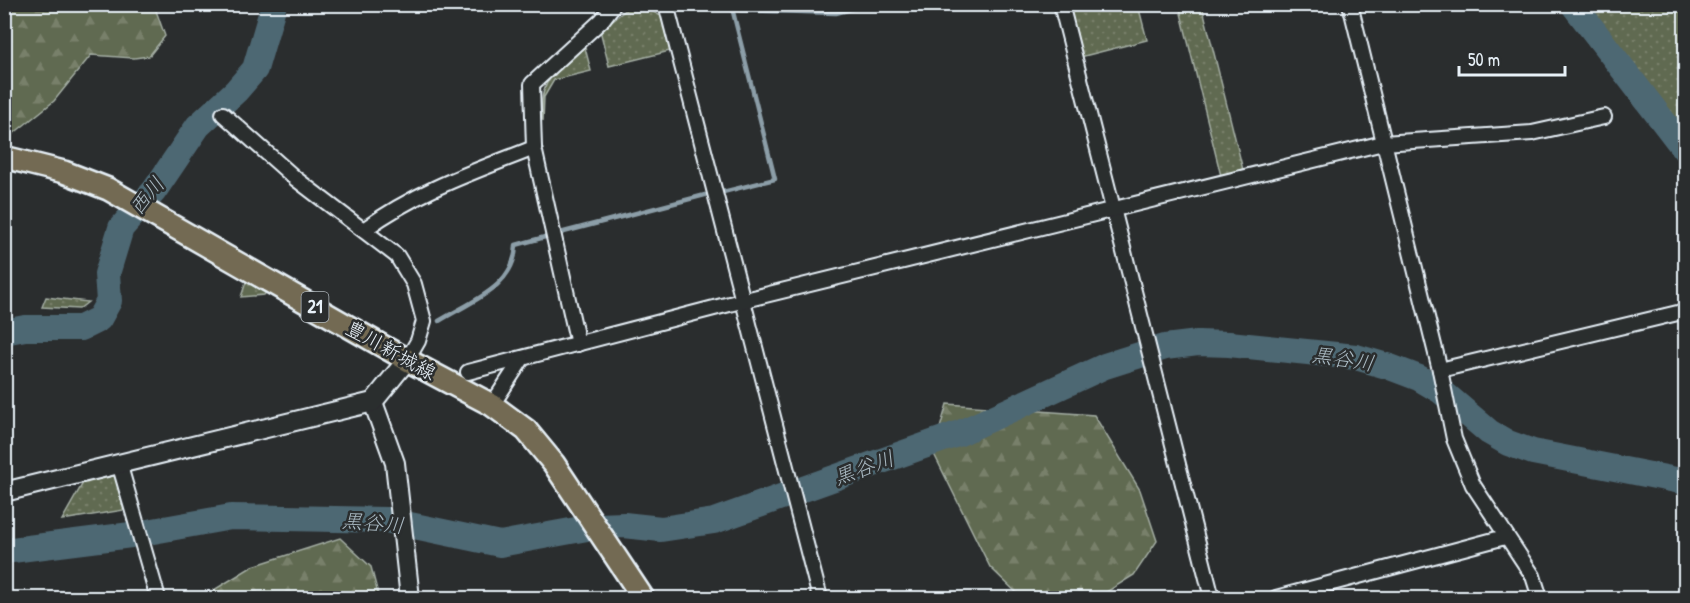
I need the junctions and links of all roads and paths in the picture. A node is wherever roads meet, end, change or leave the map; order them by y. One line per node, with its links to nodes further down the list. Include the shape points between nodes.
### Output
1 (615, 4): 8 (street, via 532,84)
2 (666, 4): 12 (street)
3 (1061, 4): 10 (street)
4 (1350, 4): 7 (street)
5 (224, 114): 11 (street, via 296,179)
6 (1604, 117): 7 (street, via 1532,134)
7 (1383, 143): 10 (street); 17 (street)
8 (534, 148): 11 (street, via 433,187); 14 (street)
9 (4, 158): 16 (main road, 豊川新城線 / 21, via 64,172 108,189)
10 (1113, 210): 12 (street); 28 (street)
11 (365, 229): 16 (street, via 397,256 414,284 424,321)
12 (741, 301): 14 (street); 27 (street)
13 (1686, 312): 17 (street)
14 (578, 344): 15 (street)
15 (522, 359): 18 (street); 20 (street)
16 (407, 360): 19 (street); 20 (main road, 豊川新城線 / 21)
17 (1440, 370): 23 (street, via 1458,448 1473,485)
18 (468, 372)
19 (373, 402): 21 (street); 25 (street, via 395,463)
20 (492, 405): 26 (main road, 豊川新城線 / 21, via 526,430 554,464)
21 (119, 463): 22 (street); 24 (street)
22 (4, 492)
23 (1505, 537): 29 (street); 30 (street, via 1533,576)
24 (158, 598)
25 (410, 598)
26 (644, 598)
27 (820, 598)
28 (1212, 598)
29 (1276, 598)
30 (1539, 598)

